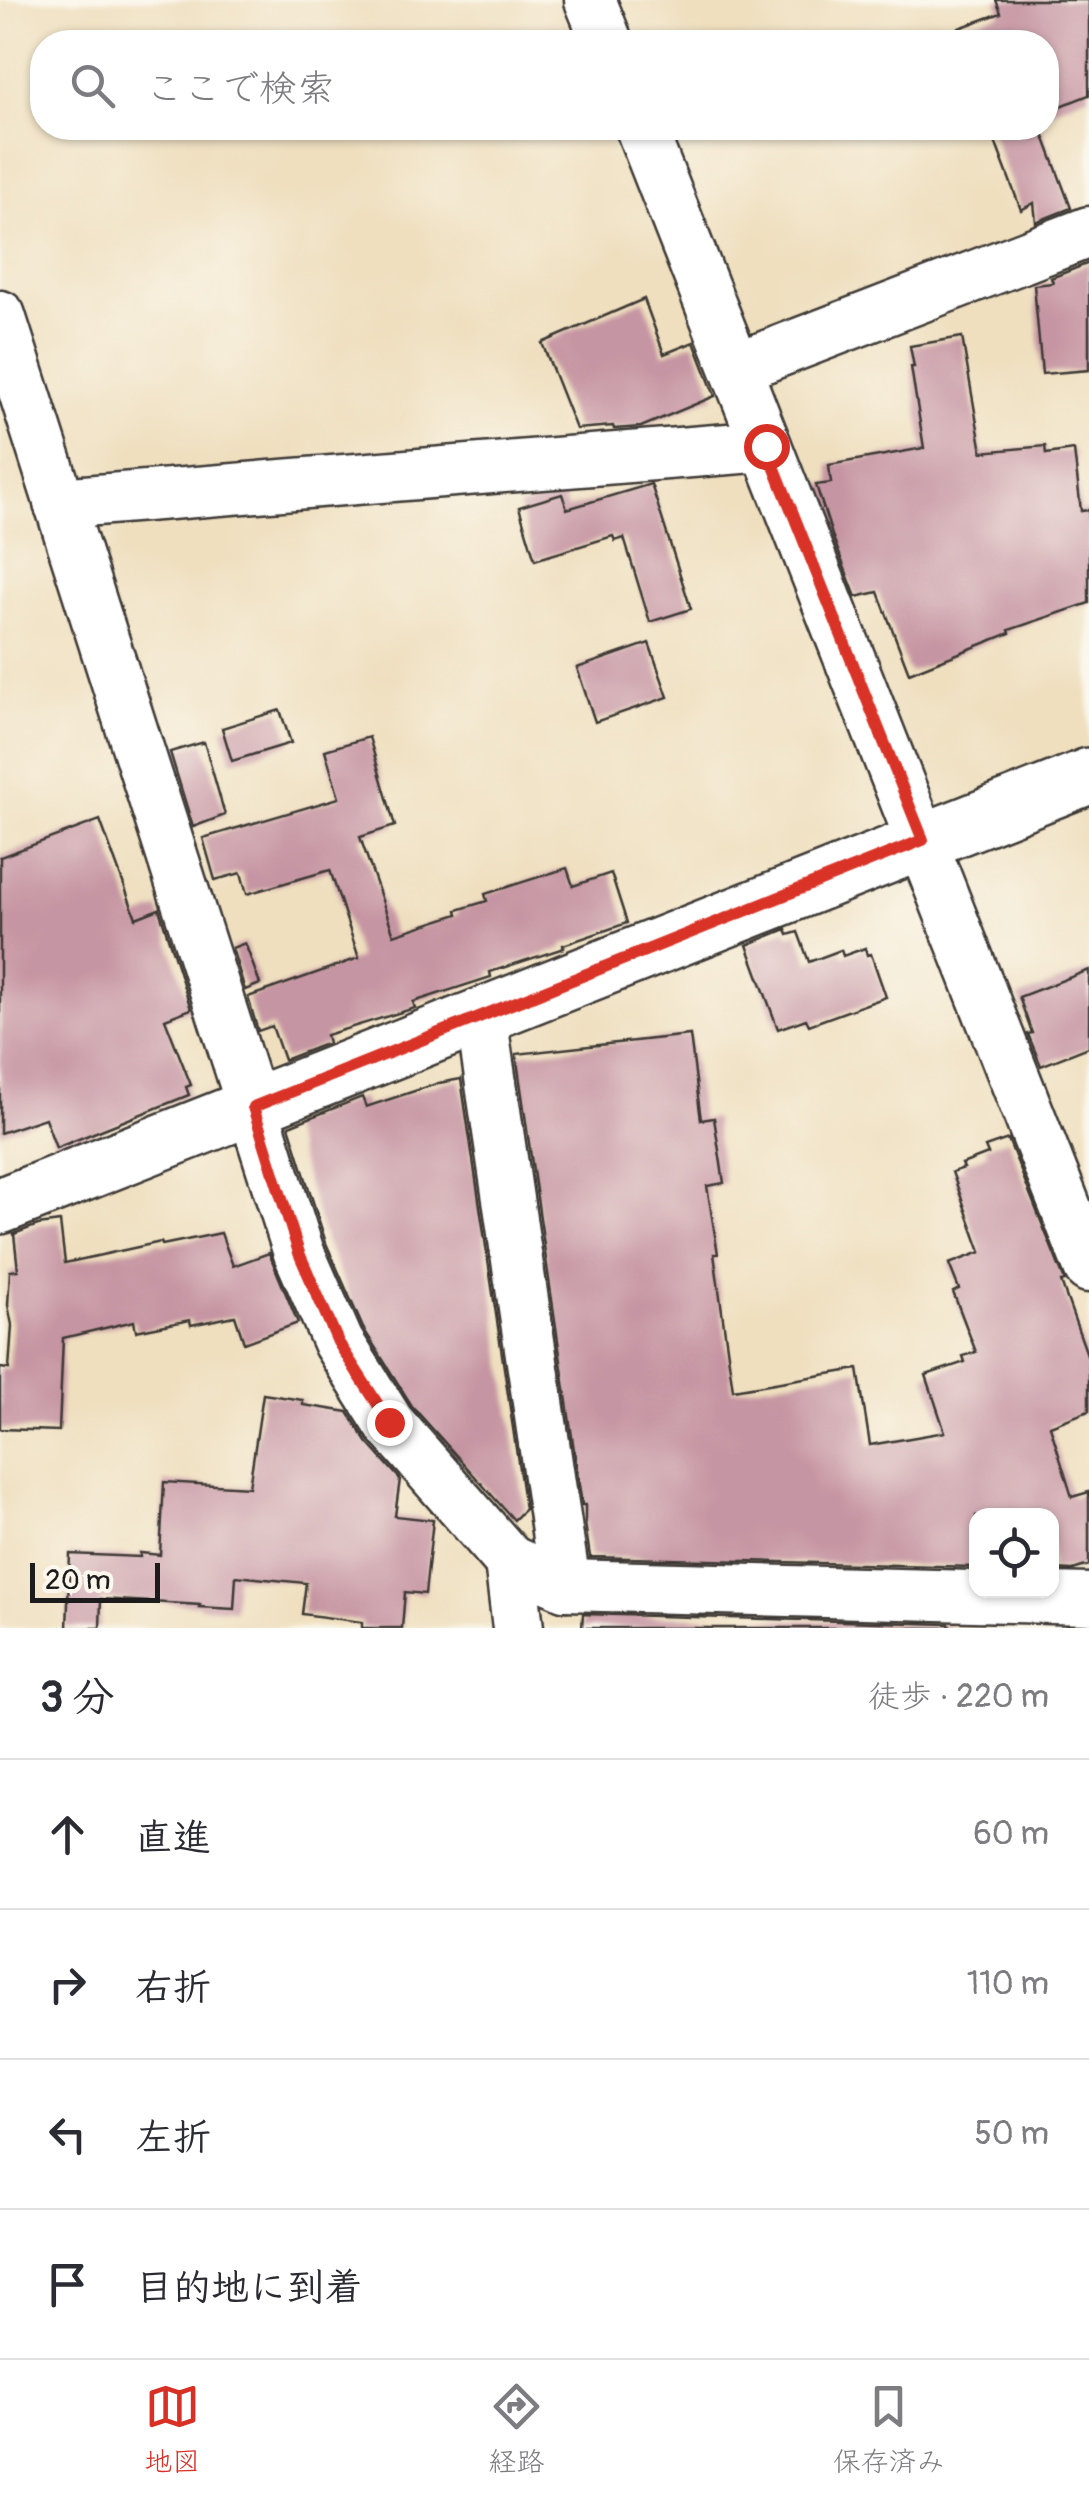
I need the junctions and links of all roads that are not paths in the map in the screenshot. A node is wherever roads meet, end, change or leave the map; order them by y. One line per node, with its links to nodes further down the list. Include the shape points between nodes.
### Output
1 (590, 0): 2 (street)
2 (602, 30)
3 (646, 140): 6 (street)
4 (1089, 232): 6 (street)
5 (0, 316): 8 (street)
6 (736, 368): 7 (street)
7 (766, 446): 8 (street); 10 (street)
8 (59, 503): 12 (street)
9 (1089, 776): 10 (street)
10 (923, 840): 11 (street); 14 (street)
11 (482, 1016): 12 (street); 16 (street)
12 (253, 1107): 13 (street); 15 (street, via 299,1253 338,1342 389,1422)
13 (0, 1206)
14 (1089, 1267)
15 (510, 1561): 16 (street); 19 (street)
16 (565, 1585): 18 (street)
17 (1089, 1599): 18 (street)
18 (856, 1610)
19 (518, 1628)

